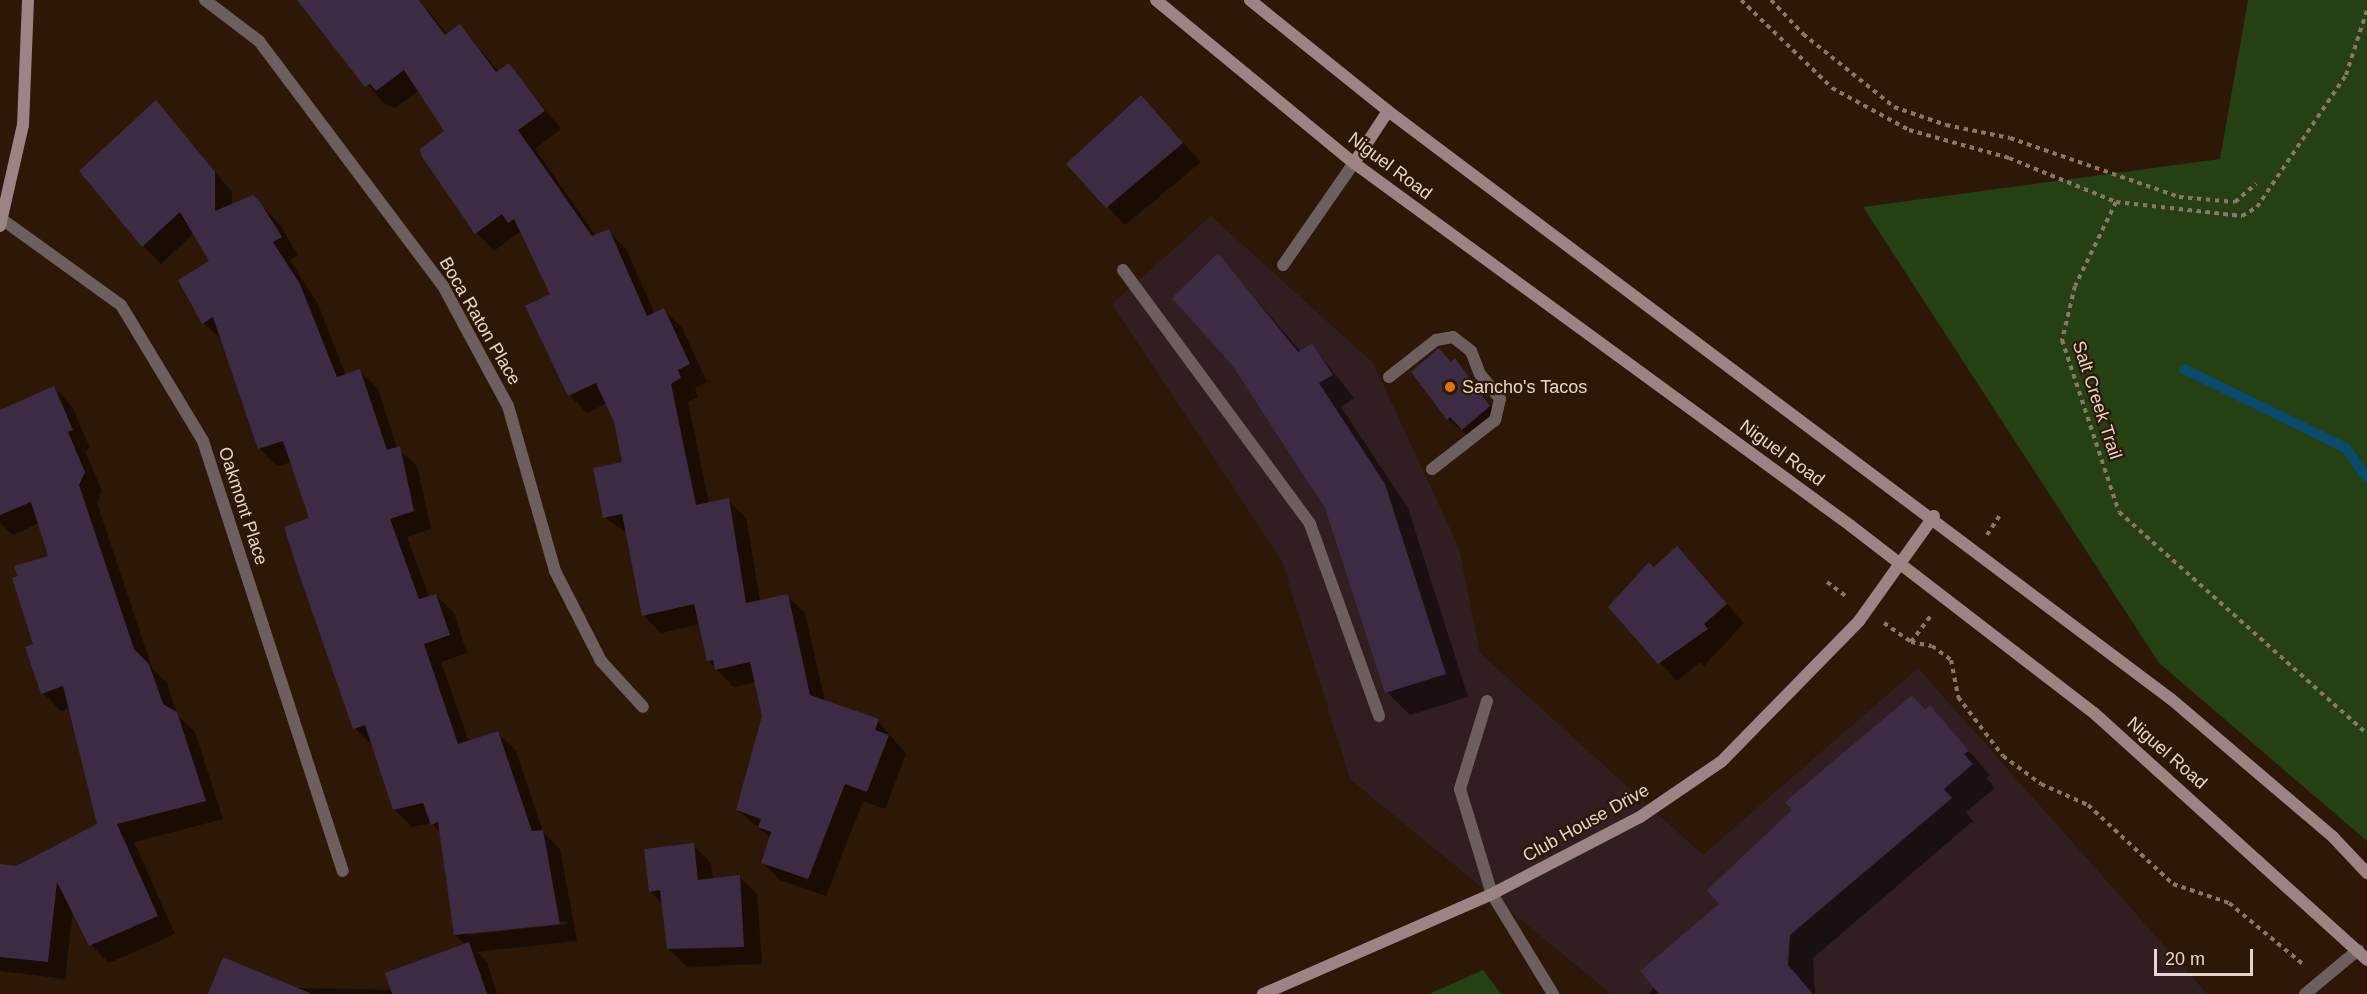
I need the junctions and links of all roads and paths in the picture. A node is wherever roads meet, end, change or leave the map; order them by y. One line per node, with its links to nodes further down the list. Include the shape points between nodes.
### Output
1 (28, 0): 12 (main road, via 23,125)
2 (206, 0): 21 (street, Boca Raton Place, via 259,41 443,286 508,406 555,571 601,662)
3 (1156, 0): 9 (main road, Niguel Road)
4 (1250, 0): 8 (main road)
5 (1741, 0): 11 (path, via 1832,88 1867,112 1909,130 2009,158)
6 (1772, 0): 10 (path, via 1803,34 1894,107 2055,152 2179,197 2235,202)
7 (2367, 10): 11 (path, via 2346,75 2257,207 2242,216)
8 (1388, 111): 9 (main road); 17 (main road)
9 (1354, 163): 13 (street); 18 (main road, Niguel Road)
10 (2256, 184)
11 (2116, 202): 23 (path, Salt Creek Trail, via 2075,286 2062,340 2120,512)
12 (1, 223): 24 (street, Oakmont Place, via 121,305 203,441)
13 (1283, 265)
14 (1123, 270): 22 (street, via 1310,524)
15 (1389, 377): 16 (street, via 1436,340 1453,337 1471,351 1480,374 1500,399 1495,420)
16 (1432, 468)
17 (1934, 516): 18 (main road, Club House Drive); 25 (main road, via 2171,699 2333,837)
18 (1901, 565): 26 (main road, Club House Drive, via 1859,621 1722,761 1641,818); 28 (main road, Niguel Road, via 2094,713)
19 (1911, 642): 27 (path, via 1932,646 1951,660 1958,697 2003,756 2040,784 2088,805 2173,884 2229,903)
20 (1487, 700): 26 (street, via 1460,789)
21 (643, 707)
22 (1379, 716)
23 (2367, 734)
24 (343, 871)
25 (2367, 873)
26 (1492, 894): 30 (main road, Club House Drive); 31 (street)
27 (2284, 943)
28 (2362, 949): 29 (main road, Niguel Road); 32 (street)
29 (2367, 960)
30 (1263, 994)
31 (1552, 994)
32 (2305, 994)

